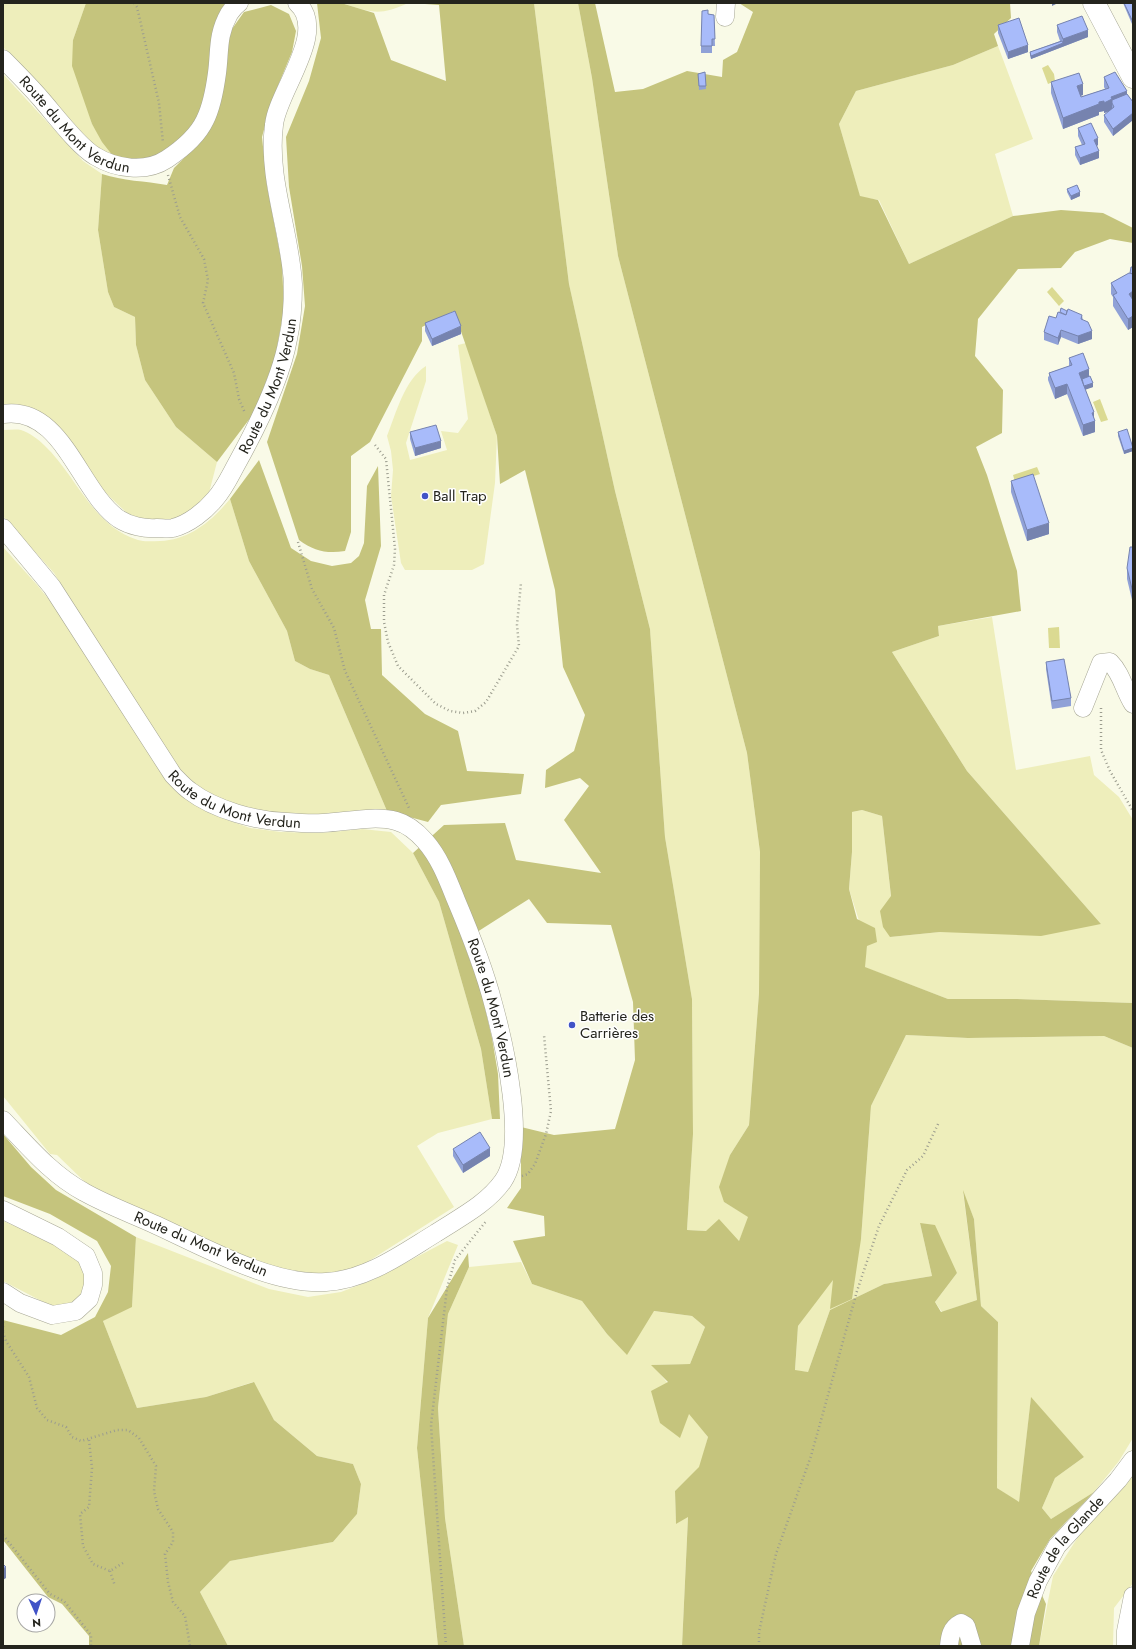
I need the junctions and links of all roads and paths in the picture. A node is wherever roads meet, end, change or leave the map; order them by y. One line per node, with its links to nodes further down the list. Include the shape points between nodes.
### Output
1 (134, 3): 7 (path, via 159,103)
2 (239, 3): 7 (street, Route du Mont Verdun, via 235,5 223,25 214,94 205,120 194,137 181,150)
3 (297, 3): 9 (street, Route du Mont Verdun, via 304,9 308,33 301,58 281,101 274,123 272,142 273,166 292,276 292,312 282,363)
4 (1094, 3): 6 (main road)
5 (3, 59): 7 (street, Route du Mont Verdun, via 95,156 126,168 146,167)
6 (1133, 77)
7 (164, 161): 9 (path, via 180,216 204,259 208,280 203,303 234,373 239,398)
8 (3, 414): 9 (street, Route du Mont Verdun, via 11,413 43,424 66,448 100,501 119,519 145,529 173,528 195,517 216,498)
9 (254, 433)
10 (375, 445): 13 (path, via 386,459 395,549 394,565 384,595 384,622 388,642 398,666 436,704 450,711 463,713 475,711 486,702 518,646)
11 (3, 528): 22 (street, Route du Mont Verdun, via 52,587 173,774 190,792 229,811 283,822 395,820 408,826 424,839 437,857 467,925 490,992 502,1039 511,1086 514,1133)
12 (298, 542): 17 (path, via 312,589 334,628 346,671)
13 (521, 583)
14 (1101, 702): 18 (path, via 1101,750)
15 (1133, 704): 16 (street, via 1122,677 1110,662 1101,663)
16 (1083, 708)
17 (411, 811)
18 (1133, 811)
19 (544, 1035): 22 (path, via 551,1111 546,1134 535,1164 528,1174)
20 (3, 1120): 22 (street, Route du Mont Verdun, via 50,1168 83,1192 238,1262 296,1282 328,1282 364,1273 391,1260 461,1217 485,1199)
21 (939, 1122): 38 (path, via 923,1156 907,1170 874,1240 857,1291 811,1456 776,1554)
22 (504, 1180)
23 (3, 1210): 25 (street, via 58,1237 86,1256 93,1273 93,1285 89,1299 76,1311 52,1315 20,1303)
24 (487, 1219): 37 (path, via 455,1260 447,1288 431,1426)
25 (3, 1292)
26 (3, 1322): 27 (path)
27 (3, 1331): 28 (path, via 6,1341 29,1377 37,1408 47,1420 66,1427 72,1437 81,1441)
28 (88, 1440): 32 (path, via 92,1468 89,1507 80,1514 83,1546 93,1564); 36 (path, via 117,1430 128,1430 139,1438 156,1466 154,1491 158,1509 172,1532 173,1542 165,1554 168,1582 173,1602 185,1616)
29 (1133, 1460): 41 (street, Route de la Glande, via 1118,1480 1057,1546 1038,1581 1026,1613)
30 (3, 1535): 35 (path, via 50,1594 64,1601 91,1635)
31 (123, 1563): 32 (path)
32 (110, 1571): 33 (path)
33 (115, 1586)
34 (1133, 1596): 42 (street, via 1126,1631)
35 (91, 1646)
36 (190, 1646)
37 (446, 1646)
38 (759, 1646)
39 (949, 1646): 40 (street, via 951,1632 961,1623 966,1626)
40 (972, 1646)
41 (1020, 1646)
42 (1126, 1646)

